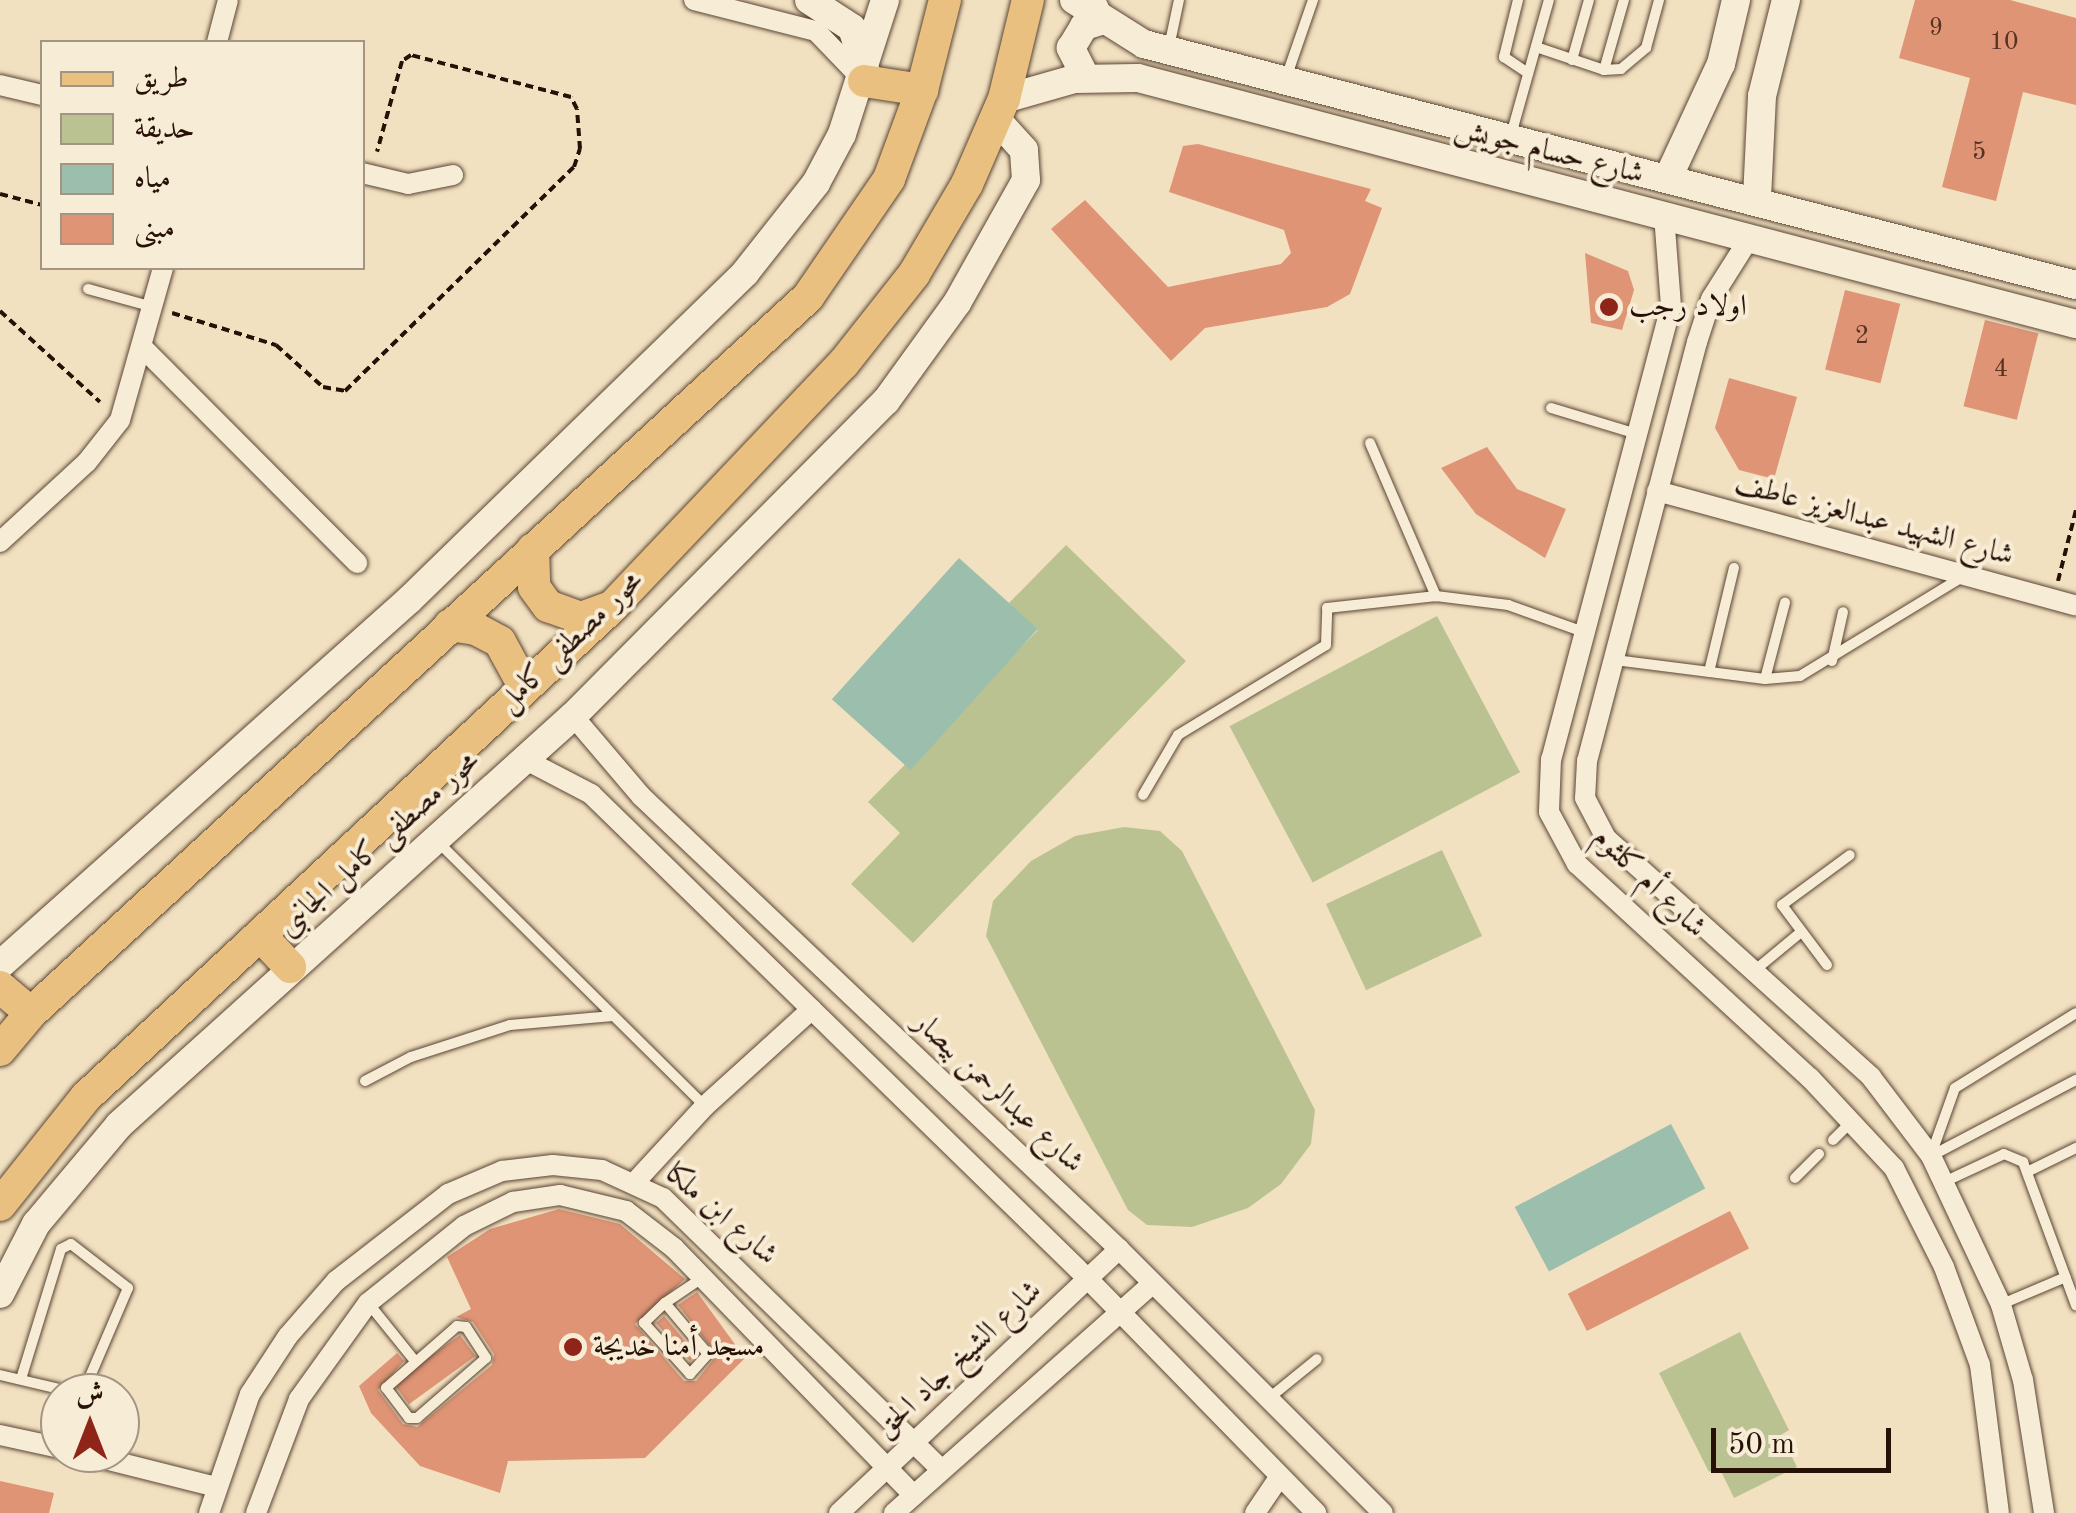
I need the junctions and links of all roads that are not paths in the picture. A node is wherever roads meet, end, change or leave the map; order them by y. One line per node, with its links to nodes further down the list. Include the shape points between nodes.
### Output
1 (228, 0): 18 (street)
2 (694, 0): 26 (street, via 816,31)
3 (809, 0): 26 (street, via 858,36)
4 (885, 0): 26 (street)
5 (945, 0): 28 (main road)
6 (1028, 0): 31 (main road, محور مصطفى كامل)
7 (1074, 0): 17 (street, شارع حسام جويش)
8 (1179, 0): 20 (lane)
9 (1313, 0): 25 (lane)
10 (1518, 0): 23 (lane, via 1504,57)
11 (1549, 0): 19 (lane)
12 (1588, 0): 21 (lane)
13 (1624, 0): 22 (lane)
14 (1659, 0): 22 (lane, via 1636,61)
15 (1736, 0): 36 (street, via 1720,64)
16 (1786, 0): 37 (street, via 1762,96)
17 (1096, 10): 20 (street, شارع حسام جويش); 24 (street, via 1074,40 1072,57)
18 (218, 40)
19 (1536, 46): 21 (lane); 23 (lane)
20 (1168, 50): 25 (street, شارع حسام جويش)
21 (1572, 60): 22 (lane)
22 (1604, 70)
23 (1528, 73): 32 (lane)
24 (1086, 78): 31 (street, شارع حسام جويش); 33 (street, شارع حسام جويش, via 1138,78)
25 (1286, 79): 30 (street, شارع حسام جويش)
26 (864, 81): 28 (main road); 75 (street, via 816,183 745,273 409,600)
27 (0, 84): 29 (street)
28 (922, 90): 51 (main road, via 889,180 828,273)
29 (40, 95)
30 (1377, 102): 32 (street, شارع حسام جويش); 33 (street)
31 (1000, 109): 57 (main road, محور مصطفى كامل, via 952,213 882,318); 67 (street, محور مصطفى كامل الجانبى, via 1024,150 1026,180 925,350 844,448)
32 (1511, 136): 36 (street, شارع حسام جويش)
33 (1368, 139): 38 (street, شارع حسام جويش)
34 (367, 174): 35 (street, via 408,184)
35 (453, 174)
36 (1668, 178): 37 (street, شارع حسام جويش)
37 (1756, 198): 41 (street, شارع حسام جويش)
38 (1664, 215): 39 (street, شارع حسام جويش); 47 (street, شارع أم كلثوم, via 1673,265 1671,306)
39 (1747, 242): 44 (street, شارع حسام جويش); 49 (street, شارع أم كلثوم, via 1711,300)
40 (163, 270): 43 (street)
41 (2072, 284): 44 (street)
42 (88, 289): 43 (lane)
43 (154, 308): 45 (street)
44 (2067, 322)
45 (142, 347): 50 (street, via 120,420 87,462); 52 (street)
46 (1552, 408): 47 (lane)
47 (1637, 434): 61 (street, شارع أم كلثوم)
48 (1370, 444): 55 (lane)
49 (1657, 492): 54 (street, شارع الشهيد عبدالعزيز عاطف); 62 (street, شارع أم كلثوم)
50 (0, 542)
51 (533, 549): 57 (main road, via 534,587 548,606 581,618); 60 (main road)
52 (356, 563)
53 (1734, 568): 64 (lane)
54 (1965, 576): 58 (street, شارع الشهيد عبدالعزيز عاطف); 63 (lane)
55 (1436, 596): 61 (lane, via 1508,605); 69 (lane, via 1327,608 1326,645 1178,735)
56 (1785, 603): 65 (lane)
57 (613, 606): 66 (main road, محور مصطفى كامل)
58 (2076, 606)
59 (1843, 612): 63 (lane)
60 (450, 626): 66 (main road, via 476,629 500,642); 80 (main road)
61 (1584, 632): 62 (street); 87 (street, شارع أم كلثوم, via 1551,759 1549,812 1557,836 1577,864)
62 (1618, 650): 64 (lane); 77 (street, شارع أم كلثوم, via 1584,780 1592,818)
63 (1832, 661): 65 (lane, via 1800,676)
64 (1709, 672): 65 (lane)
65 (1765, 679)
66 (525, 688): 73 (main road, محور مصطفى كامل)
67 (573, 716): 68 (street, محور مصطفى كامل الجانبى); 99 (street, شارع عبدالرحمن بيصار, via 641,796)
68 (524, 759): 70 (street, محور مصطفى كامل الجانبى); 79 (street, via 591,794)
69 (1143, 795)
70 (434, 838): 76 (street, محور مصطفى كامل الجانبى); 82 (lane)
71 (1850, 854): 72 (lane, via 1783,901)
72 (1801, 932): 74 (lane); 77 (lane)
73 (260, 935): 76 (main road); 96 (main road, محور مصطفى كامل, via 86,1097)
74 (1828, 965)
75 (0, 966)
76 (290, 968): 104 (street, محور مصطفى كامل الجانبى, via 174,1071 73,1176 36,1224)
77 (1754, 972): 91 (street, شارع أم كلثوم, via 1871,1077)
78 (0, 987): 80 (main road)
79 (812, 1009): 86 (street); 102 (street)
80 (31, 1013): 83 (main road)
81 (2076, 1013): 91 (lane, via 1956,1088)
82 (614, 1016): 85 (lane, via 510,1026 411,1057); 86 (lane)
83 (0, 1050)
84 (2076, 1080): 91 (lane)
85 (365, 1081)
86 (705, 1106): 94 (street)
87 (1854, 1119): 88 (lane); 133 (street, شارع أم كلثوم, via 1902,1184 1964,1316 1993,1431)
88 (1833, 1140)
89 (2076, 1148): 92 (lane)
90 (1819, 1154): 93 (lane)
91 (1931, 1156): 95 (street, شارع أم كلثوم)
92 (2027, 1172): 95 (lane, via 2023,1162 2004,1154); 101 (lane)
93 (1795, 1178)
94 (636, 1181): 97 (street, شارع ابن ملكا); 124 (street, شارع ابن ملكا, via 552,1165 502,1170 448,1194 394,1230 288,1336 250,1394)
95 (1944, 1182): 107 (street, شارع أم كلثوم)
96 (0, 1205)
97 (693, 1224): 98 (street); 118 (street, شارع ابن ملكا)
98 (674, 1248): 100 (street, شارع ابن ملكا); 105 (street, شارع ابن ملكا, via 626,1211 593,1198 513,1202 464,1226)
99 (1119, 1248): 102 (street, شارع الشيخ جاد الحق); 103 (street, شارع عبدالرحمن بيصار)
100 (705, 1276): 106 (lane); 122 (street, شارع ابن ملكا)
101 (2066, 1277): 107 (lane); 108 (lane)
102 (1088, 1279): 109 (street); 118 (street, شارع الشيخ جاد الحق)
103 (1152, 1284): 109 (street); 116 (street, شارع عبدالرحمن بيصار)
104 (0, 1294)
105 (368, 1303): 111 (lane); 127 (street, شارع ابن ملكا, via 299,1399)
106 (665, 1304): 106 (lane, via 644,1325 690,1374 708,1354)
107 (2001, 1304): 134 (street, شارع أم كلثوم, via 2023,1380)
108 (2076, 1306)
109 (1120, 1313): 121 (street); 123 (street)
110 (1316, 1359): 116 (lane)
111 (415, 1361): 111 (lane, via 460,1325 487,1356 413,1420 386,1388)
112 (89, 1373): 114 (lane, via 128,1285 71,1244 61,1249)
113 (0, 1375): 114 (lane)
114 (22, 1378): 115 (lane)
115 (40, 1383)
116 (1268, 1400): 132 (street, شارع عبدالرحمن بيصار)
117 (0, 1435): 119 (street)
118 (913, 1441): 121 (street, شارع ابن ملكا); 122 (street, شارع الشيخ جاد الحق)
119 (40, 1444)
120 (140, 1468): 124 (street)
121 (940, 1468): 125 (street)
122 (888, 1469): 125 (street, شارع ابن ملكا); 128 (street, شارع الشيخ جاد الحق)
123 (1278, 1479): 130 (street); 131 (street)
124 (216, 1487): 126 (street, شارع ابن ملكا)
125 (913, 1495): 129 (street)
126 (209, 1513)
127 (256, 1513)
128 (840, 1513)
129 (894, 1513)
130 (1255, 1513)
131 (1316, 1513)
132 (1383, 1513)
133 (1999, 1513)
134 (2044, 1513)

